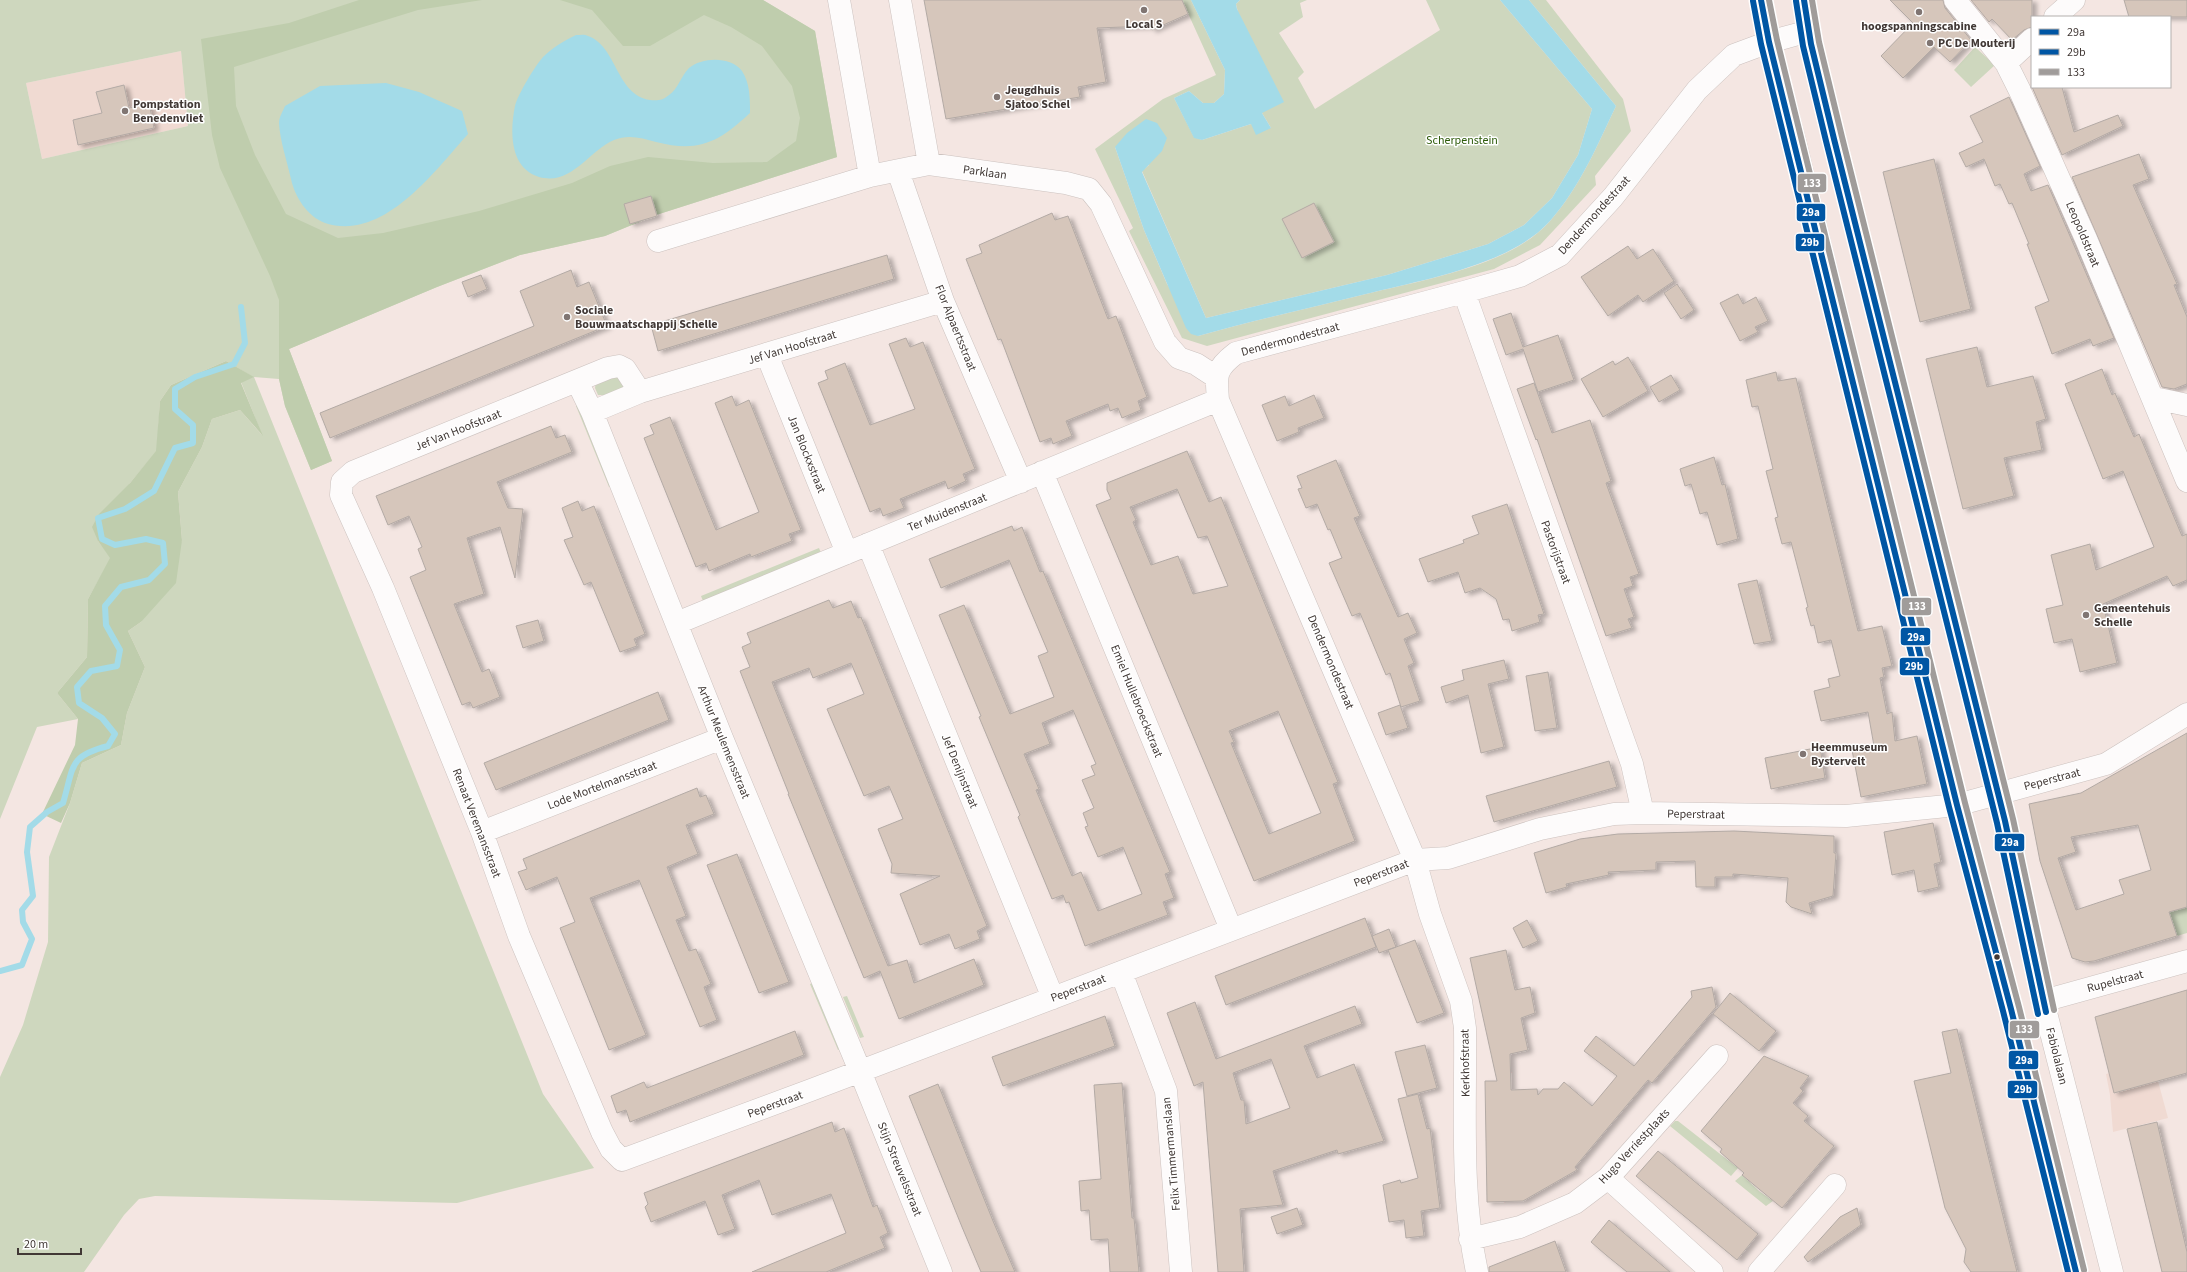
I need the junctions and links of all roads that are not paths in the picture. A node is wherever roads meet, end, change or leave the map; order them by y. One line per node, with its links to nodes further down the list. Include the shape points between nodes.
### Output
1 (839, 0): 14 (street)
2 (900, 0): 12 (street)
3 (1761, 0): 10 (street)
4 (1804, 0): 8 (street, Fabiolalaan)
5 (1955, 0): 11 (street, Leopoldstraat)
6 (2074, 0): 7 (street)
7 (2057, 16)
8 (1809, 31): 10 (street, Dendermondestraat); 35 (street, Fabiolalaan)
9 (2031, 40): 11 (street)
10 (1769, 42): 16 (street, Dendermondestraat, via 1734,55 1697,90 1613,197 1560,254 1520,276); 36 (street)
11 (2006, 63): 22 (street, Leopoldstraat, via 2086,239)
12 (929, 164): 13 (street, Parklaan); 19 (street, Parklaan, via 1066,183 1089,189 1101,204 1165,342 1179,358 1196,364)
13 (898, 171): 14 (street, Parklaan); 17 (street, Flor Alpaertsstraat)
14 (870, 176): 15 (street, Parklaan)
15 (658, 241)
16 (1464, 292): 19 (street, Dendermondestraat, via 1236,353 1225,361); 37 (street, Pastorijstraat, via 1632,764)
17 (943, 301): 18 (street, Jef Van Hoofstraat); 29 (street, Flor Alpaertsstraat)
18 (767, 355): 21 (street, Jef Van Hoofstraat); 31 (street, Jan Blockxstraat)
19 (1216, 377): 23 (street, Dendermondestraat)
20 (577, 381): 21 (street, Jef Van Hoofstraat, via 619,366 626,369); 25 (street); 28 (street, Jef Van Hoofstraat, via 353,472)
21 (640, 392): 25 (street, Jef Van Hoofstraat)
22 (2154, 398): 24 (street); 27 (street, Leopoldstraat)
23 (1218, 400): 26 (street, Ter Muidenstraat); 39 (street, Dendermondestraat)
24 (2187, 405)
25 (592, 412): 32 (street, Arthur Meulemensstraat)
26 (1042, 472): 29 (street, Ter Muidenstraat); 40 (street, Emiel Hullebroeckstraat)
27 (2187, 481)
28 (342, 482): 38 (street, Renaat Veremansstraat, via 341,495 383,588)
29 (1021, 482): 30 (street, Ter Muidenstraat)
30 (868, 544): 31 (street, Ter Muidenstraat); 43 (street, Jef Denijnstraat)
31 (848, 553): 32 (street, Ter Muidenstraat)
32 (677, 623): 34 (street, Arthur Meulemensstraat)
33 (2187, 714): 35 (street, Peperstraat, via 2106,764)
34 (722, 738): 38 (street, Lode Mortelmansstraat); 46 (street, Arthur Meulemensstraat)
35 (1998, 794): 36 (street, Peperstraat); 44 (street, Fabiolalaan)
36 (1957, 805): 37 (street, Peperstraat, via 1846,816); 56 (street)
37 (1643, 813): 39 (street, Peperstraat, via 1614,814 1540,829 1448,858)
38 (482, 832): 47 (street, Renaat Veremansstraat, via 519,936 602,1132 611,1149)
39 (1415, 860): 40 (street, Peperstraat); 50 (street, Kerkhofstraat, via 1430,914 1461,1001 1465,1028 1465,1195)
40 (1231, 929): 42 (street, Peperstraat)
41 (2187, 961): 44 (street, Rupelstraat)
42 (1121, 972): 43 (street, Peperstraat); 52 (street, Felix Timmermanslaan, via 1166,1091)
43 (1053, 998): 46 (street, Peperstraat)
44 (2043, 1001): 57 (street, Fabiolalaan)
45 (1717, 1056): 48 (street, Hugo Verriestplaats)
46 (860, 1071): 47 (street, Peperstraat); 51 (street, Stijn Streuvelsstraat)
47 (622, 1160)
48 (1608, 1178): 50 (street, Hugo Verriestplaats, via 1575,1202 1520,1228); 54 (street)
49 (1835, 1185): 55 (street)
50 (1470, 1239): 53 (street, Kerkhofstraat)
51 (936, 1271)
52 (1181, 1272)
53 (1477, 1272)
54 (1712, 1272)
55 (1759, 1272)
56 (2076, 1272)
57 (2112, 1272)

